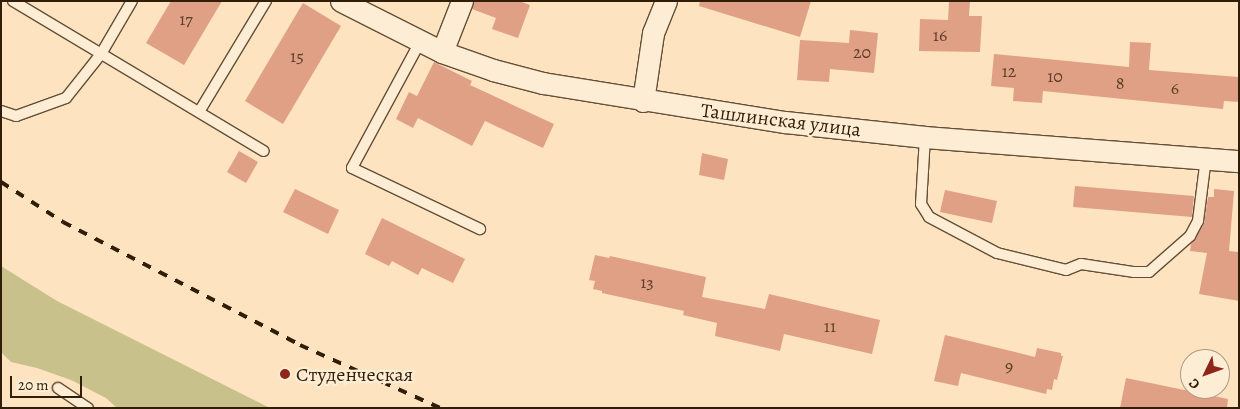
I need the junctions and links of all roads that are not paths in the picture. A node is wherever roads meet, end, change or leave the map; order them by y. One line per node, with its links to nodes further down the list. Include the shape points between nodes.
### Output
1 (13, 1): 9 (lane)
2 (132, 1): 9 (lane)
3 (266, 1): 12 (lane)
4 (341, 1): 7 (street, Ташлинская улица)
5 (462, 1): 8 (street)
6 (666, 1): 10 (street, via 653,33)
7 (420, 42): 8 (street, Ташлинская улица); 17 (lane, via 352,168)
8 (442, 52): 10 (street, Ташлинская улица, via 543,83)
9 (101, 54): 11 (lane, via 66,98 16,116); 12 (lane)
10 (643, 101): 13 (street, Ташлинская улица, via 785,122)
11 (1, 111)
12 (199, 112): 14 (lane)
13 (924, 137): 15 (street, Ташлинская улица); 15 (lane, via 921,204 929,217 997,253 1066,270 1081,264 1149,272 1190,236 1198,221)
14 (264, 151)
15 (1206, 158): 16 (street, Ташлинская улица)
16 (1239, 161)
17 (480, 229)
18 (58, 388): 19 (lane)
19 (88, 408)

